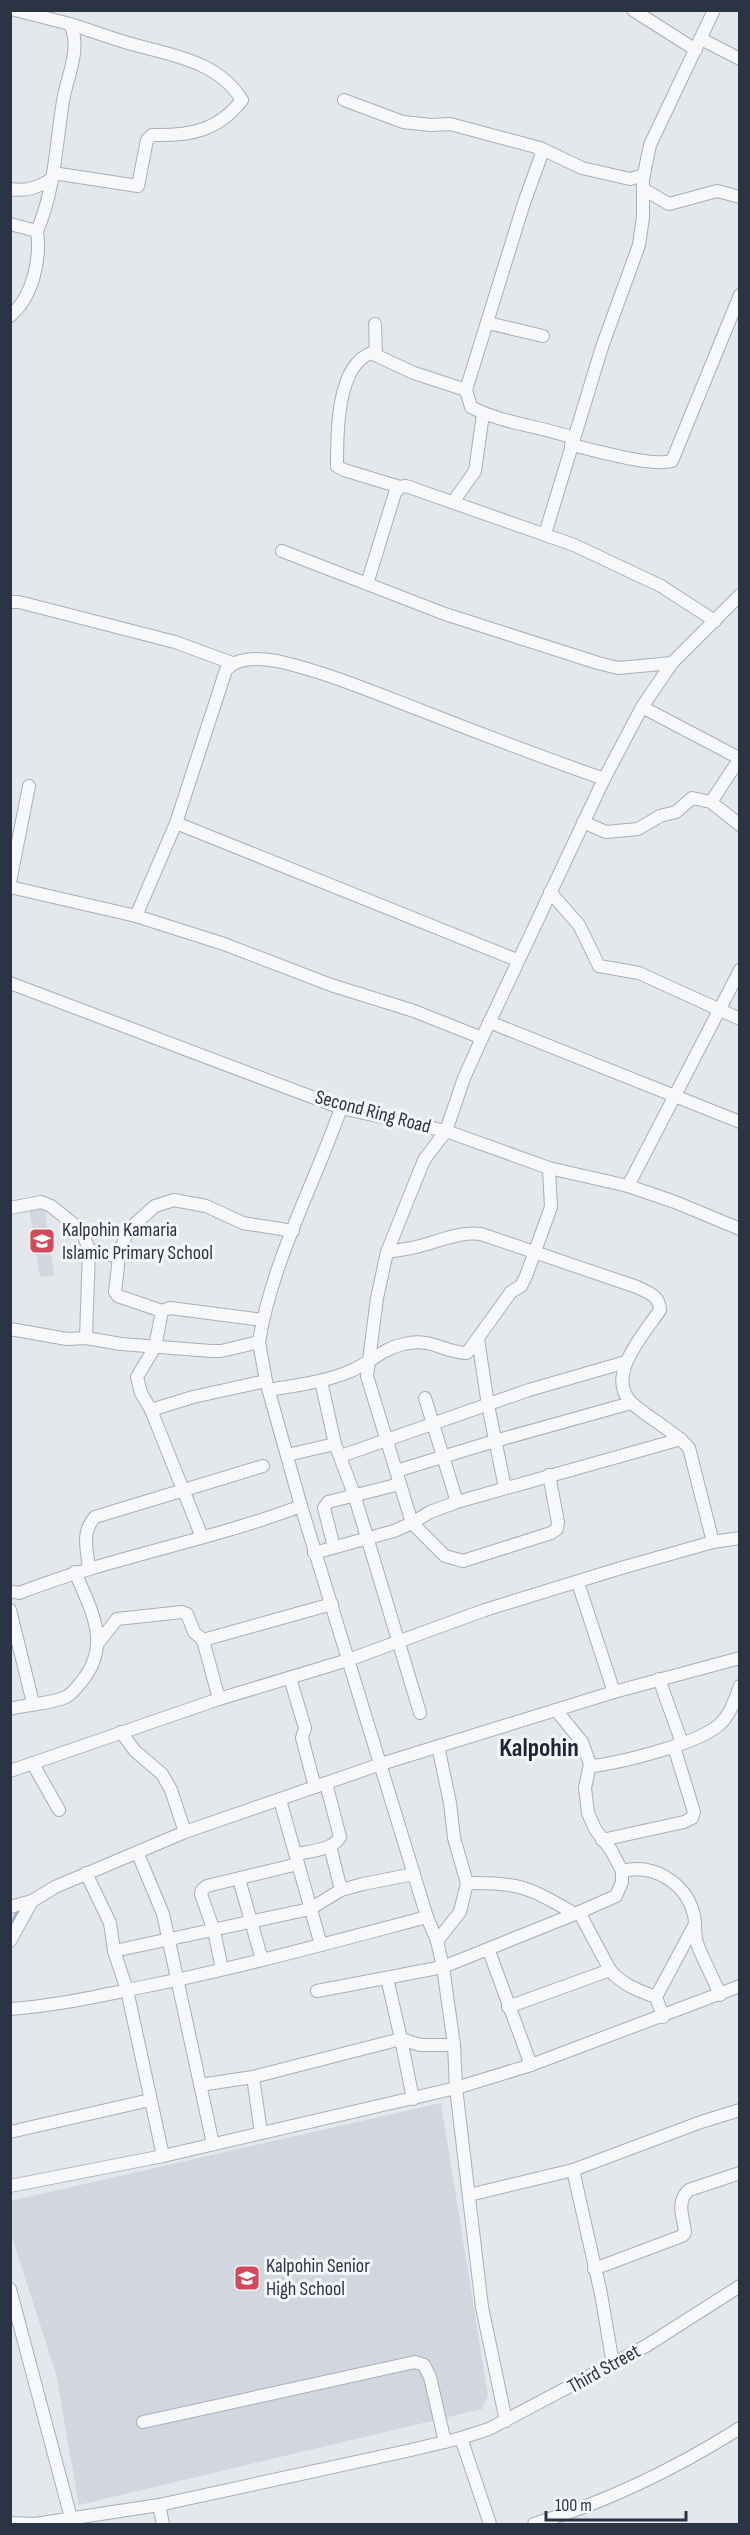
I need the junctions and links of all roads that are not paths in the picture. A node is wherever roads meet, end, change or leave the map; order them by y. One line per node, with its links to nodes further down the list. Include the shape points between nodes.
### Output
1 (15, 10): 4 (street)
2 (633, 10): 5 (street)
3 (714, 10): 5 (street)
4 (70, 24): 10 (street, via 75,34 72,64); 10 (street, via 206,66 233,86 242,100 231,115 214,126 186,135 152,135 147,140 138,186)
5 (698, 45): 6 (street); 9 (street, via 650,145)
6 (740, 59)
7 (344, 100): 8 (street, via 403,122 450,124)
8 (540, 148): 9 (street, via 582,168 630,179); 18 (street, via 541,156)
9 (644, 175): 12 (street)
10 (52, 176): 11 (street, via 34,189); 15 (street, via 45,213)
11 (10, 189)
12 (643, 189): 13 (street, via 669,204 717,191); 24 (street, via 639,245)
13 (740, 197)
14 (10, 224): 15 (street)
15 (36, 231): 17 (street, via 36,269 21,305)
16 (740, 295): 24 (street, via 672,462 635,459)
17 (10, 316)
18 (488, 323): 20 (street); 22 (street)
19 (375, 324): 21 (street)
20 (543, 336)
21 (376, 355): 22 (street, via 414,373); 25 (street, via 364,356 350,376 340,406 337,466)
22 (466, 390): 23 (street, via 471,407)
23 (483, 414): 24 (street, via 551,430); 26 (street, via 475,471)
24 (572, 441): 27 (street)
25 (400, 487): 26 (street); 29 (street)
26 (453, 502): 27 (street)
27 (545, 534): 32 (street, via 661,586)
28 (282, 551): 29 (street)
29 (367, 584): 34 (street, via 495,632 618,668)
30 (740, 595): 32 (street)
31 (10, 602): 33 (street, via 175,642)
32 (715, 621): 34 (street)
33 (232, 663): 37 (street, via 275,661 359,685); 41 (street, via 226,670)
34 (672, 663): 35 (street)
35 (642, 707): 36 (street); 37 (street)
36 (739, 758): 39 (street)
37 (604, 779): 40 (street)
38 (29, 786): 43 (street)
39 (711, 802): 40 (street, via 692,798 676,812 621,832 606,832); 42 (street)
40 (583, 822): 45 (street)
41 (176, 823): 46 (street); 47 (street)
42 (740, 825)
43 (10, 882)
44 (10, 887): 46 (street)
45 (550, 892): 47 (street); 50 (street, via 579,925 599,966 639,973)
46 (136, 916): 53 (street)
47 (517, 960): 52 (street)
48 (740, 970): 50 (street)
49 (10, 983): 55 (street, Second Ring Road)
50 (718, 1009): 51 (street); 54 (street)
51 (740, 1019)
52 (489, 1022): 53 (street); 54 (street)
53 (482, 1038): 57 (street)
54 (674, 1096): 56 (street); 59 (street)
55 (341, 1108): 57 (street, Second Ring Road); 62 (street)
56 (740, 1122)
57 (446, 1131): 58 (street, Second Ring Road); 64 (street, via 424,1160)
58 (549, 1168): 59 (street, Second Ring Road); 65 (street, via 551,1206)
59 (628, 1186): 61 (street, Second Ring Road)
60 (10, 1208): 63 (street, via 41,1202 51,1206 82,1231)
61 (740, 1230)
62 (293, 1231): 66 (street, via 243,1223 206,1206 174,1200 155,1206 127,1231); 68 (street)
63 (89, 1250): 66 (street); 70 (street)
64 (387, 1252): 65 (street, via 471,1233); 75 (street)
65 (535, 1252): 71 (street, via 521,1286 512,1292); 74 (street, via 656,1296 660,1310)
66 (119, 1257): 67 (street, via 115,1292 118,1296)
67 (162, 1311): 68 (street, via 170,1308); 73 (street)
68 (263, 1320): 72 (street)
69 (10, 1329): 70 (street, via 67,1339)
70 (86, 1338): 73 (street)
71 (478, 1339): 75 (street, via 467,1353 431,1342 405,1343 386,1350); 80 (street)
72 (259, 1342): 73 (street, via 221,1351); 77 (street)
73 (155, 1347): 81 (street, via 137,1377)
74 (626, 1362): 79 (street, via 623,1389); 80 (street)
75 (368, 1364): 76 (street); 84 (street, via 367,1376)
76 (321, 1381): 77 (street); 86 (street)
77 (268, 1385): 81 (street, via 193,1397); 87 (street)
78 (425, 1398): 82 (street)
79 (631, 1403): 83 (street); 85 (street)
80 (488, 1405): 82 (street); 85 (street)
81 (151, 1410): 94 (street)
82 (432, 1424): 84 (street); 89 (street)
83 (681, 1439): 91 (street); 102 (street, via 689,1448)
84 (387, 1441): 88 (street); 92 (street)
85 (495, 1441): 89 (street); 93 (street)
86 (335, 1444): 87 (street); 88 (street)
87 (287, 1455): 97 (street)
88 (340, 1456): 95 (street)
89 (443, 1456): 92 (street); 96 (street)
90 (262, 1466): 94 (street)
91 (549, 1475): 93 (street); 98 (street, via 558,1522 551,1533 463,1561 445,1556)
92 (398, 1477): 95 (street); 98 (street)
93 (505, 1488): 96 (street)
94 (184, 1491): 99 (street); 105 (street, via 95,1517 86,1534)
95 (354, 1494): 101 (street); 103 (street, via 328,1502 324,1508)
96 (457, 1502): 98 (street)
97 (302, 1506): 99 (street); 104 (street)
98 (412, 1523): 101 (street)
99 (202, 1537): 105 (street)
100 (740, 1538): 102 (street)
101 (367, 1539): 103 (street); 113 (street)
102 (713, 1542): 107 (street)
103 (334, 1548): 104 (street)
104 (315, 1553): 109 (street)
105 (89, 1568): 106 (street)
106 (75, 1572): 108 (street); 112 (street)
107 (578, 1583): 113 (street, via 485,1610); 119 (street)
108 (11, 1594)
109 (332, 1604): 111 (street); 115 (street)
110 (10, 1610): 121 (street)
111 (203, 1640): 112 (street, via 194,1632 188,1614 182,1612 117,1618); 120 (street)
112 (99, 1642): 121 (street, via 97,1657 77,1687 66,1697)
113 (397, 1643): 115 (street); 124 (street)
114 (740, 1658): 117 (street)
115 (348, 1660): 116 (street); 129 (street)
116 (290, 1677): 120 (street); 132 (street, via 305,1728 302,1738)
117 (659, 1678): 119 (street); 126 (street)
118 (740, 1686): 126 (street, via 722,1723)
119 (614, 1692): 123 (street)
120 (219, 1699): 125 (street)
121 (33, 1703): 122 (street)
122 (10, 1709)
123 (556, 1710): 127 (street); 130 (street, via 582,1742)
124 (420, 1713)
125 (121, 1732): 128 (street); 135 (street, via 135,1751 162,1774)
126 (678, 1745): 130 (street, via 622,1761); 136 (street, via 694,1812 692,1818)
127 (438, 1746): 129 (street); 144 (street, via 454,1838)
128 (33, 1764): 131 (street); 134 (street)
129 (381, 1764): 132 (street); 142 (street)
130 (590, 1764): 136 (street, via 585,1801)
131 (10, 1771)
132 (320, 1785): 133 (street); 137 (street, via 340,1837)
133 (280, 1800): 135 (street); 139 (street)
134 (59, 1810)
135 (185, 1832): 138 (street)
136 (602, 1840): 140 (street)
137 (330, 1846): 139 (street); 145 (street)
138 (138, 1854): 141 (street); 154 (street, via 163,1914)
139 (298, 1859): 143 (street); 148 (street)
140 (622, 1871): 149 (street, via 616,1896); 152 (street, via 632,1868 660,1873 676,1884)
141 (86, 1873): 146 (street); 158 (street, via 110,1923)
142 (414, 1874): 145 (street); 150 (street)
143 (239, 1879): 151 (street); 153 (street, via 202,1890)
144 (467, 1883): 149 (street, via 501,1882 529,1888); 156 (street, via 460,1912)
145 (341, 1890): 148 (street)
146 (32, 1901): 147 (street); 155 (street)
147 (10, 1906)
148 (310, 1909): 151 (street); 157 (street)
149 (577, 1913): 159 (street); 163 (street)
150 (427, 1917): 156 (street); 157 (street)
151 (252, 1922): 153 (street); 160 (street)
152 (695, 1924): 169 (street, via 697,1942); 170 (street)
153 (214, 1931): 154 (street); 162 (street)
154 (167, 1940): 158 (street); 165 (street)
155 (10, 1941)
156 (437, 1941): 161 (street)
157 (321, 1945): 160 (street)
158 (114, 1951): 167 (street)
159 (489, 1951): 161 (street); 171 (street)
160 (262, 1960): 162 (street)
161 (443, 1967): 164 (street); 175 (street)
162 (222, 1969): 165 (street)
163 (610, 1970): 170 (street); 171 (street)
164 (387, 1978): 168 (street); 174 (street)
165 (178, 1980): 167 (street); 178 (street)
166 (740, 1986): 169 (street)
167 (127, 1990): 172 (street, via 49,2006); 181 (street)
168 (318, 1992)
169 (720, 1995): 173 (street)
170 (656, 1997): 173 (street)
171 (508, 2007): 176 (street)
172 (10, 2009)
173 (663, 2017): 176 (street)
174 (401, 2039): 175 (street, via 420,2045); 177 (street); 180 (street)
175 (454, 2044): 179 (street)
176 (531, 2065): 179 (street)
177 (253, 2077): 178 (street); 184 (street)
178 (200, 2085): 185 (street)
179 (456, 2088): 180 (street); 190 (street)
180 (413, 2099): 184 (street)
181 (150, 2100): 183 (street); 186 (street)
182 (740, 2110): 187 (street)
183 (10, 2132)
184 (261, 2133): 185 (street)
185 (213, 2144): 186 (street)
186 (163, 2156): 189 (street)
187 (573, 2170): 190 (street); 191 (street)
188 (740, 2173): 191 (street, via 684,2195 682,2236)
189 (10, 2186)
190 (469, 2195): 195 (street, via 482,2307)
191 (594, 2269): 194 (street)
192 (740, 2286): 194 (street, Third Street)
193 (10, 2289): 201 (street)
194 (613, 2364): 195 (street, Third Street)
195 (506, 2421): 198 (street, Third Street)
196 (143, 2422): 199 (street, via 415,2362 424,2365 430,2376)
197 (740, 2428): 205 (street, via 628,2490)
198 (461, 2438): 199 (street, Third Street); 204 (street)
199 (445, 2442): 200 (street, Third Street)
200 (159, 2505): 201 (street, Third Street); 203 (street)
201 (72, 2518): 202 (street, Third Street, via 35,2524)
202 (10, 2523)
203 (163, 2524)
204 (489, 2524)
205 (534, 2524)

